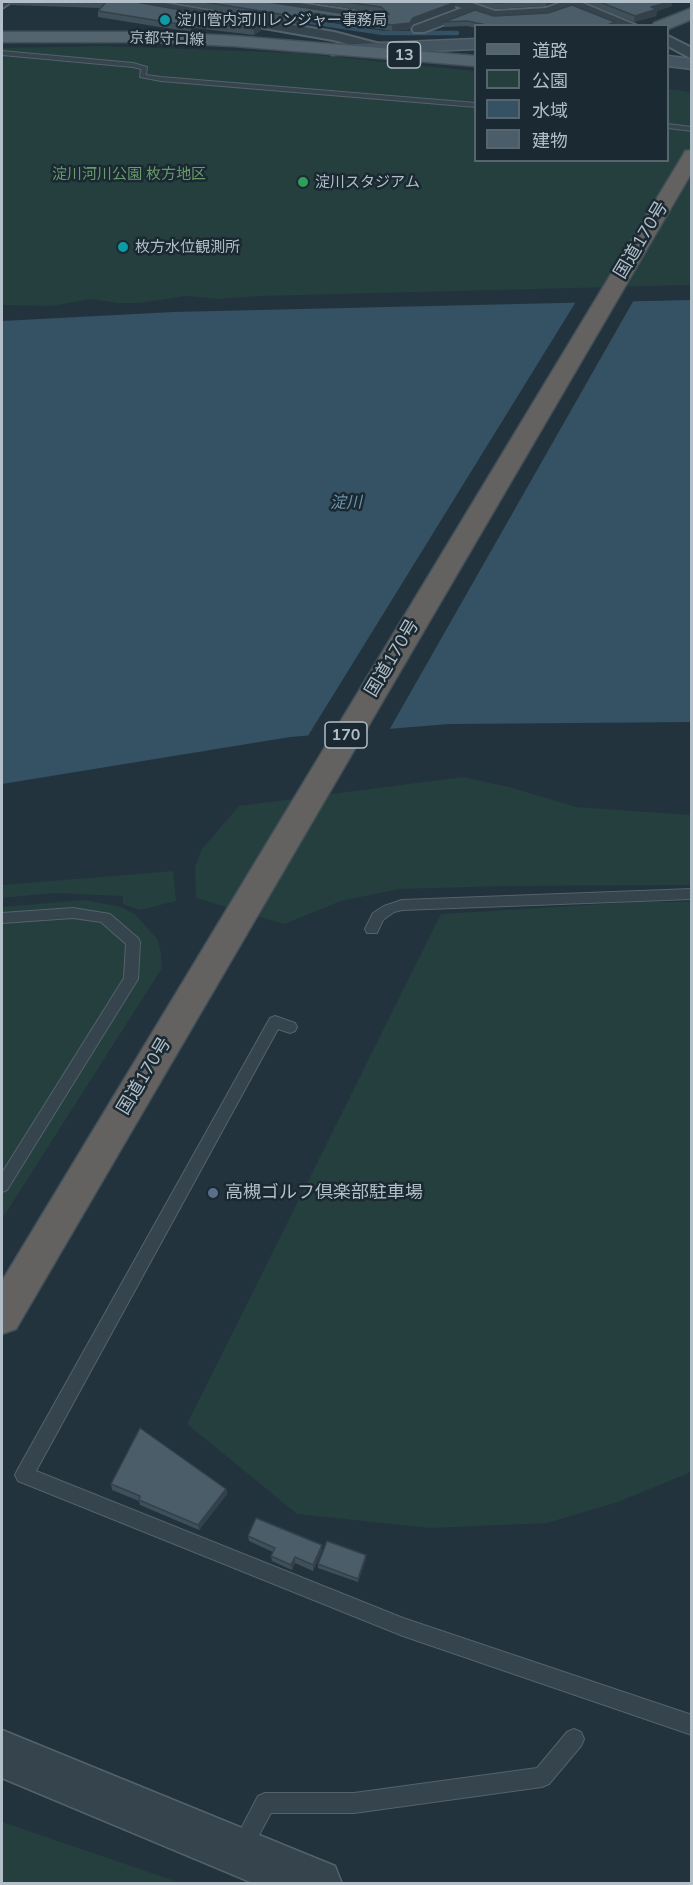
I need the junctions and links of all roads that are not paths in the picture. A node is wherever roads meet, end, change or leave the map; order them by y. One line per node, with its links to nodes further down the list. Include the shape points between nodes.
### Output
1 (138, 2): 14 (street, via 334,36)
2 (270, 2): 7 (street)
3 (459, 2): 5 (street)
4 (572, 3): 5 (street, via 547,12 494,15); 8 (street)
5 (475, 8): 10 (street)
6 (692, 14): 9 (main road)
7 (379, 16)
8 (626, 24)
9 (665, 24)
10 (419, 29)
11 (2, 37): 15 (main road, 京都守口線 / 13, via 150,37)
12 (674, 37): 17 (street)
13 (474, 44): 14 (main road)
14 (375, 47): 15 (main road)
15 (332, 50): 19 (main road, 京都守口線 / 13)
16 (2, 53): 21 (lane, via 133,65 145,68 142,76 161,79)
17 (692, 55)
18 (669, 61): 20 (main road)
19 (474, 63)
20 (692, 64)
21 (474, 105)
22 (669, 126): 23 (lane)
23 (692, 129)
24 (692, 155): 30 (highway, 国道170号 / 170)
25 (692, 894): 27 (lane, via 402,905 378,917)
26 (2, 918): 29 (lane, via 73,913 105,918 134,942 131,979)
27 (372, 929)
28 (290, 1027): 31 (lane, via 275,1022 24,1475 403,1627)
29 (2, 1185)
30 (2, 1316)
31 (692, 1725)
32 (574, 1739): 34 (lane, via 542,1777 354,1803 266,1803)
33 (2, 1754): 34 (street)
34 (254, 1867): 35 (street)
35 (317, 1884)

